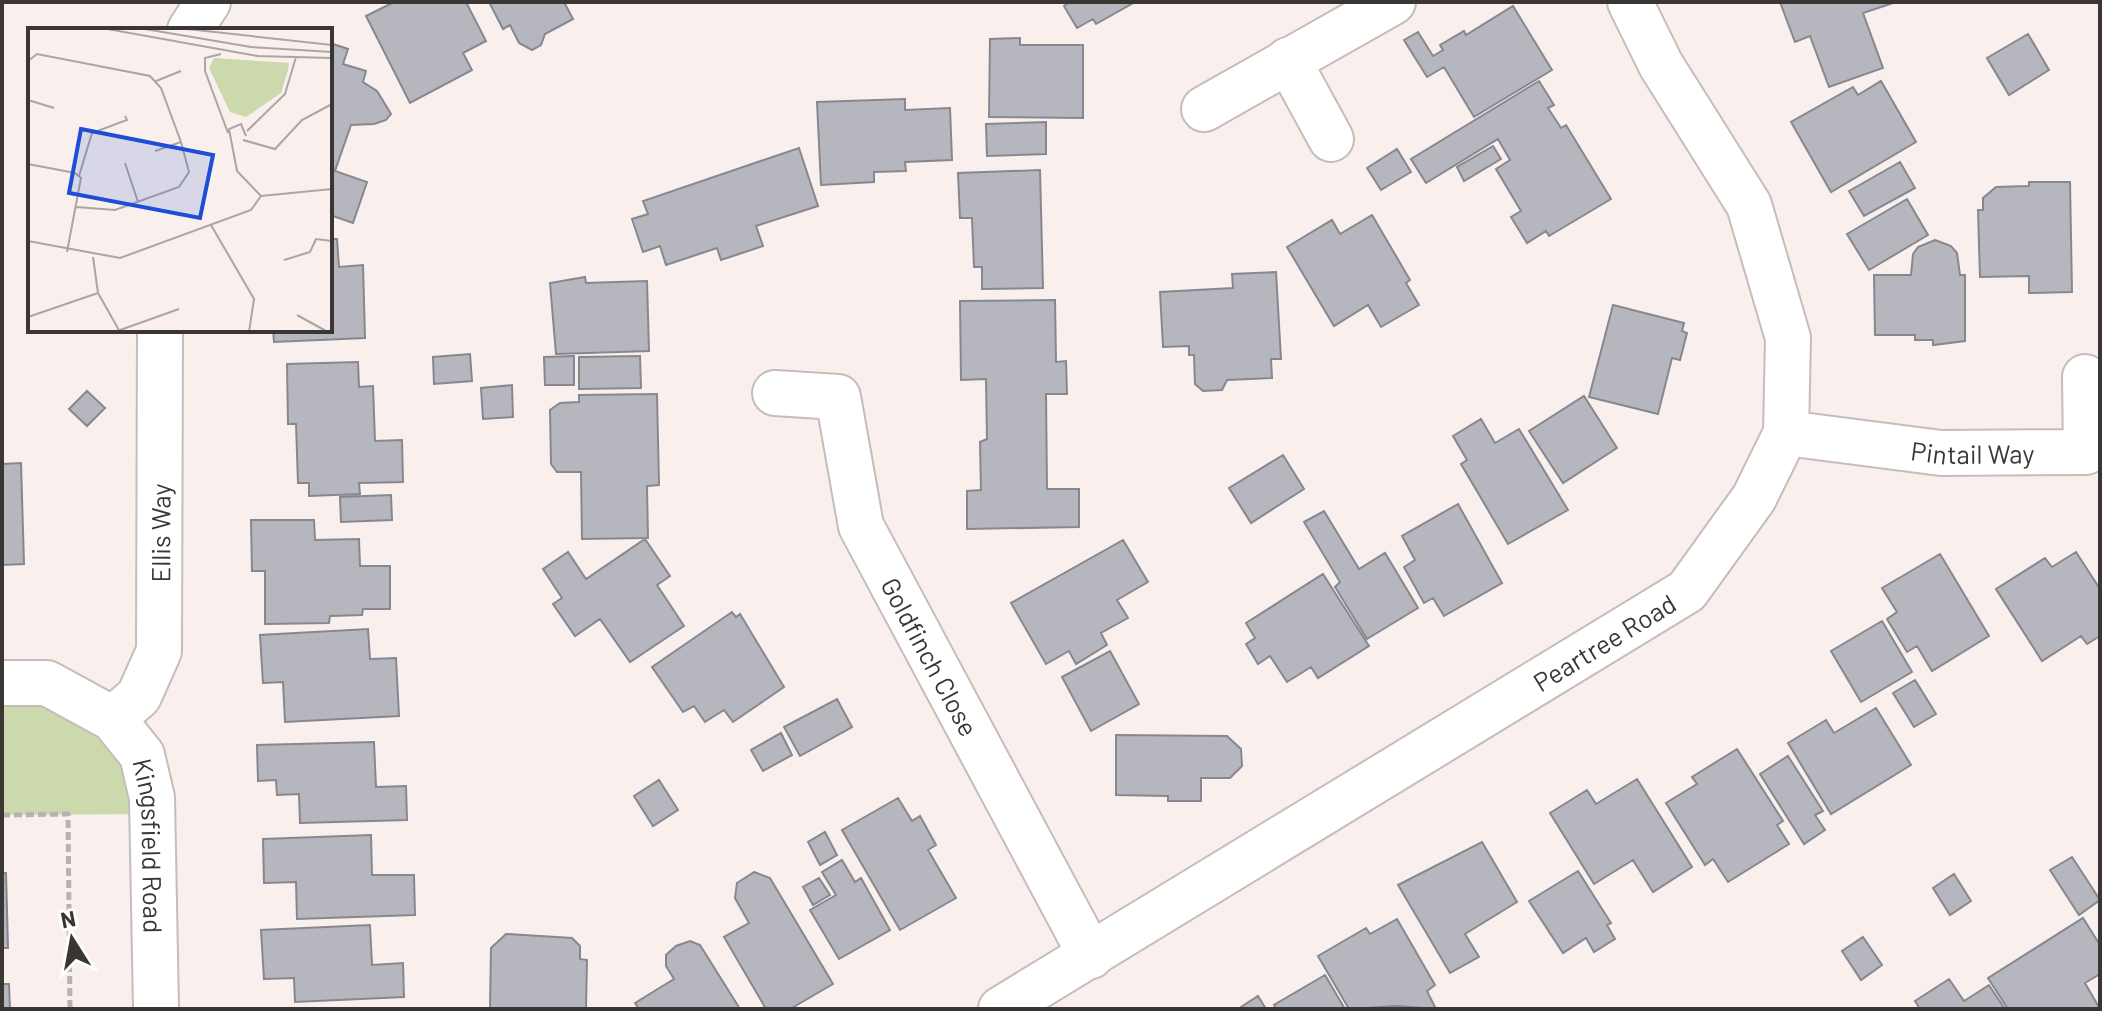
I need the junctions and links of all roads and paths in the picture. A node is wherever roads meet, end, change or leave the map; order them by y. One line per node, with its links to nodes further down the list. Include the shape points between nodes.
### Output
1 (208, 2): 4 (street)
2 (1393, 2): 5 (street)
3 (1630, 2): 11 (street, Peartree Road, via 1661,65 1749,205 1788,338)
4 (191, 28)
5 (1288, 60): 6 (street); 7 (street)
6 (1204, 109)
7 (1331, 139)
8 (160, 332): 13 (street, Ellis Way, via 159,651 139,696)
9 (2085, 377): 11 (street, Pintail Way, via 2086,452 1941,453)
10 (775, 393): 15 (street, Goldfinch Close, via 838,397 861,526)
11 (1786, 433): 15 (street, Peartree Road, via 1754,498 1687,591)
12 (2, 683): 13 (street, Kingsfield Road, via 47,683)
13 (113, 719): 17 (street, Kingsfield Road, via 142,755 152,798)
14 (2, 815): 16 (path, via 68,814)
15 (1091, 956): 18 (street, Peartree Road)
16 (70, 1009)
17 (156, 1009)
18 (1001, 1009)

